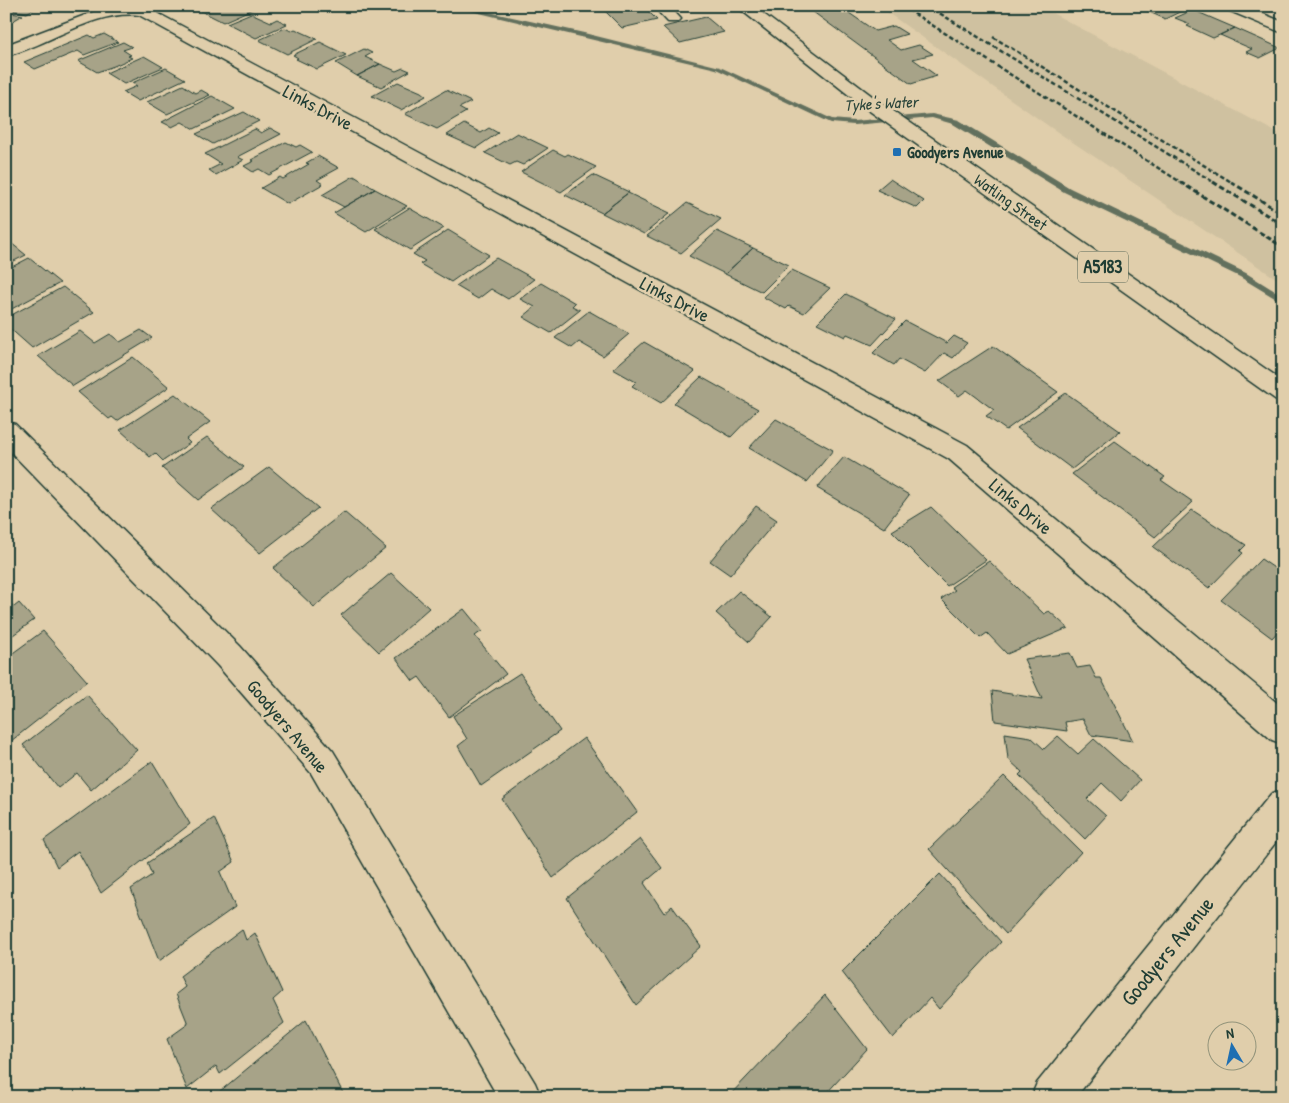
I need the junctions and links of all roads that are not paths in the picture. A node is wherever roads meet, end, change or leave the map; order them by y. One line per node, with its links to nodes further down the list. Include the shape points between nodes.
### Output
1 (660, 6): 4 (street)
2 (743, 6): 7 (street, Watling Street / A5183, via 870,103)
3 (1230, 6): 5 (street)
4 (673, 18)
5 (1283, 28)
6 (6, 51): 9 (street, Links Drive, via 101,14 124,9 151,16 958,452)
7 (1283, 393)
8 (6, 431): 11 (street, Goodyers Avenue, via 229,656 322,762)
9 (1283, 729)
10 (1283, 806): 12 (street, Goodyers Avenue)
11 (521, 1097)
12 (1051, 1097)

